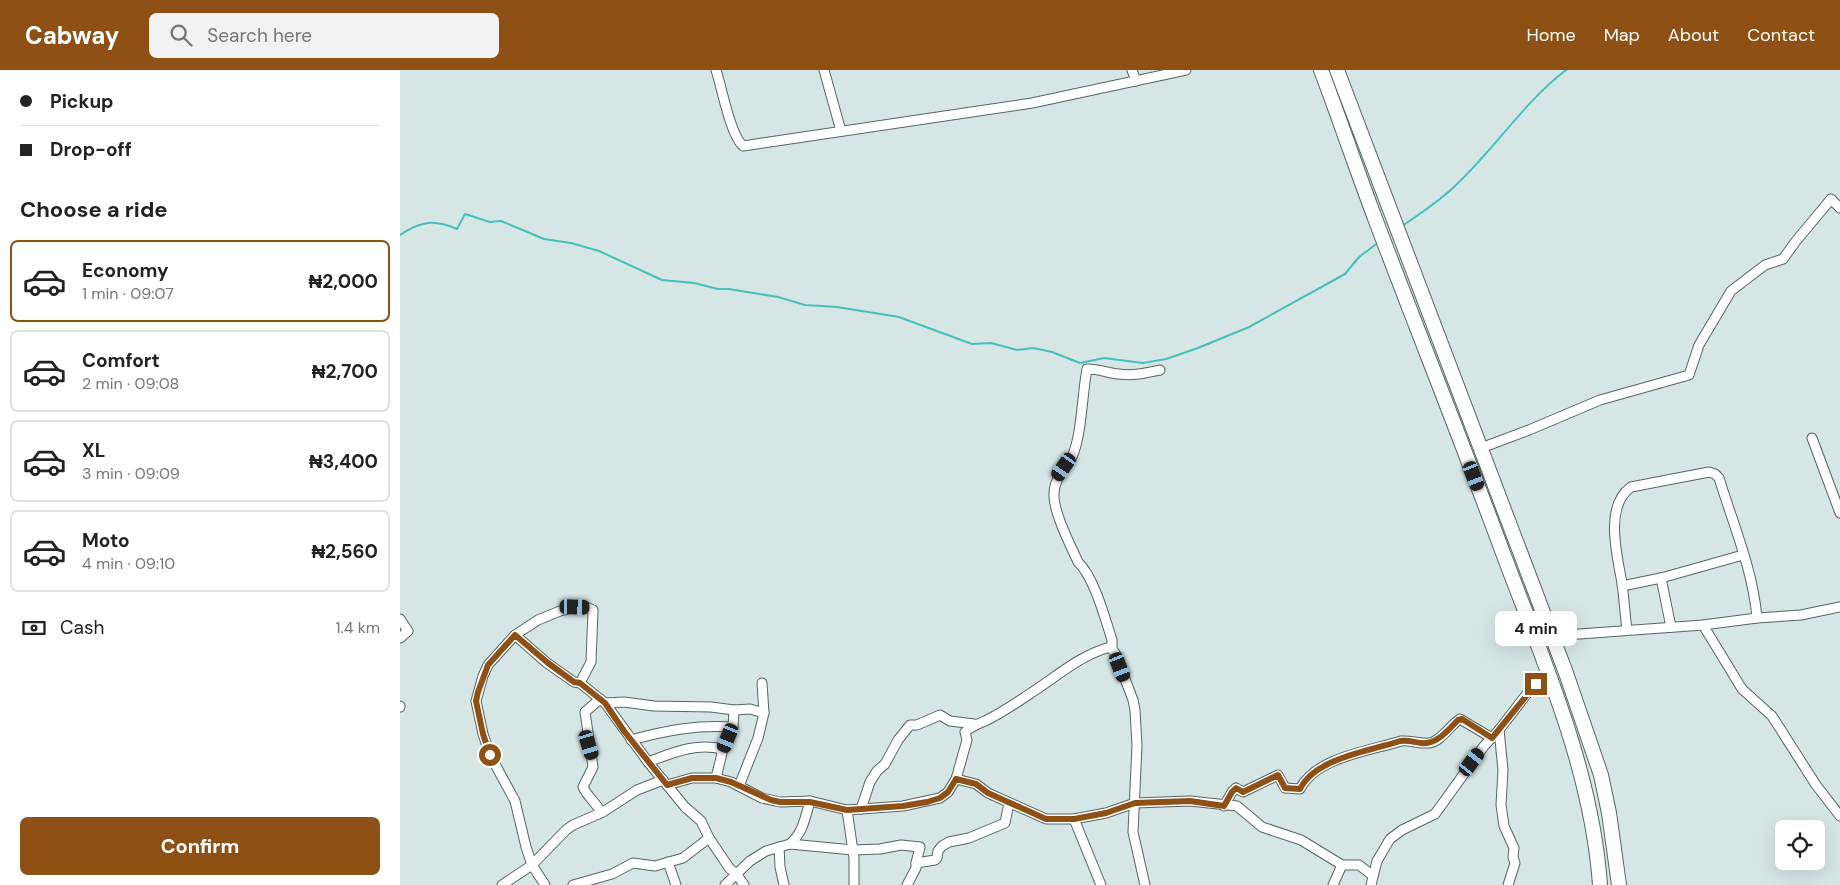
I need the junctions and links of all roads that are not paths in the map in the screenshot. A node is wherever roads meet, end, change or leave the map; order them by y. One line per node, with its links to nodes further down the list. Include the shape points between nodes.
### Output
1 (716, 70): 8 (street, via 738,142 743,146)
2 (824, 70): 8 (street)
3 (1132, 70): 7 (street)
4 (1186, 70): 7 (street)
5 (1321, 70): 28 (highway)
6 (1337, 70): 13 (highway)
7 (1136, 81): 8 (street, via 1032,103)
8 (841, 132)
9 (1836, 197): 10 (street); 13 (street, via 1783,259 1764,265 1731,291 1699,345 1689,375 1600,400)
10 (1840, 208)
11 (1160, 370): 27 (street, via 1136,375 1087,369 1072,456 1056,478 1054,507 1078,562 1094,589)
12 (1812, 438): 14 (street)
13 (1481, 448): 25 (highway)
14 (1840, 514)
15 (1743, 555): 16 (street); 17 (street, via 1715,474 1709,472 1632,487 1621,499 1616,514 1614,539); 19 (street, via 1756,600)
16 (1661, 578): 17 (street); 22 (street)
17 (1622, 586): 23 (street)
18 (1840, 607): 19 (street)
19 (1757, 618): 21 (street)
20 (400, 619): 26 (street, via 408,631)
21 (1703, 625): 22 (street); 51 (street, via 1742,688 1772,716 1816,786)
22 (1671, 627): 23 (street)
23 (1627, 630): 25 (street)
24 (515, 635): 29 (street, via 548,663); 29 (street, via 560,611 575,607 591,608 591,662); 60 (street, via 488,665 476,701 487,748 514,801)
25 (1552, 636): 79 (highway, via 1601,775)
26 (400, 638)
27 (1112, 648): 34 (street, via 1109,646 1074,662 1035,691 985,721); 46 (street, via 1134,705 1137,746)
28 (1549, 676): 36 (street, via 1529,691); 78 (highway, via 1584,789)
29 (580, 683): 31 (street)
30 (762, 684): 33 (street)
31 (603, 701): 32 (street); 38 (street); 52 (street, via 585,712 593,767 583,787 600,809)
32 (734, 710): 33 (street); 35 (street)
33 (764, 712): 44 (street, via 758,738)
34 (974, 724): 42 (street, via 965,732 967,740); 49 (street, via 940,715 910,725 870,782)
35 (733, 727): 38 (street, via 665,730); 39 (street)
36 (1499, 730): 37 (street); 77 (street, via 1503,770 1501,805 1504,826 1514,848 1515,863)
37 (1492, 738): 48 (street, via 1462,719 1458,720 1434,742 1400,741 1332,760 1300,789 1285,788 1278,775 1243,792 1236,788); 63 (street, via 1434,814 1390,839)
38 (631, 740): 40 (street)
39 (724, 749): 40 (street, via 688,748); 41 (street)
40 (648, 762): 43 (street)
41 (716, 778): 43 (street); 44 (street)
42 (956, 779): 47 (street, via 976,784); 49 (street, via 940,798 903,806)
43 (665, 782): 52 (street, via 637,790); 54 (street, via 701,821)
44 (739, 786): 45 (street, via 771,800)
45 (810, 802): 50 (street); 55 (street, via 802,830)
46 (1135, 803): 48 (street, via 1190,801); 53 (street); 74 (street, via 1133,832)
47 (1012, 804): 53 (street, via 1046,819); 59 (street, via 1005,823 969,838 949,842 940,848 934,860)
48 (1224, 806): 61 (street, via 1237,806 1262,827 1301,840)
49 (861, 809): 50 (street)
50 (847, 810): 57 (street)
51 (1838, 811)
52 (598, 814): 60 (street, via 566,830)
53 (1074, 819): 73 (street)
54 (709, 838): 58 (street, via 686,856); 62 (street)
55 (790, 844): 56 (street); 57 (street)
56 (779, 847): 62 (street, via 760,854); 70 (street)
57 (853, 850): 59 (street, via 901,845 920,847); 71 (street)
58 (668, 862): 66 (street, via 650,866 633,864 612,874); 67 (street)
59 (916, 863): 72 (street)
60 (532, 865): 64 (street); 65 (street)
61 (1342, 865): 63 (street, via 1359,865); 75 (street)
62 (736, 873): 68 (street); 69 (street)
63 (1372, 875): 76 (street)
64 (502, 885)
65 (545, 885)
66 (573, 885)
67 (676, 885)
68 (725, 885)
69 (744, 885)
70 (784, 885)
71 (854, 885)
72 (907, 885)
73 (1101, 885)
74 (1144, 885)
75 (1333, 885)
76 (1371, 885)
77 (1508, 885)
78 (1600, 885)
79 (1619, 885)

